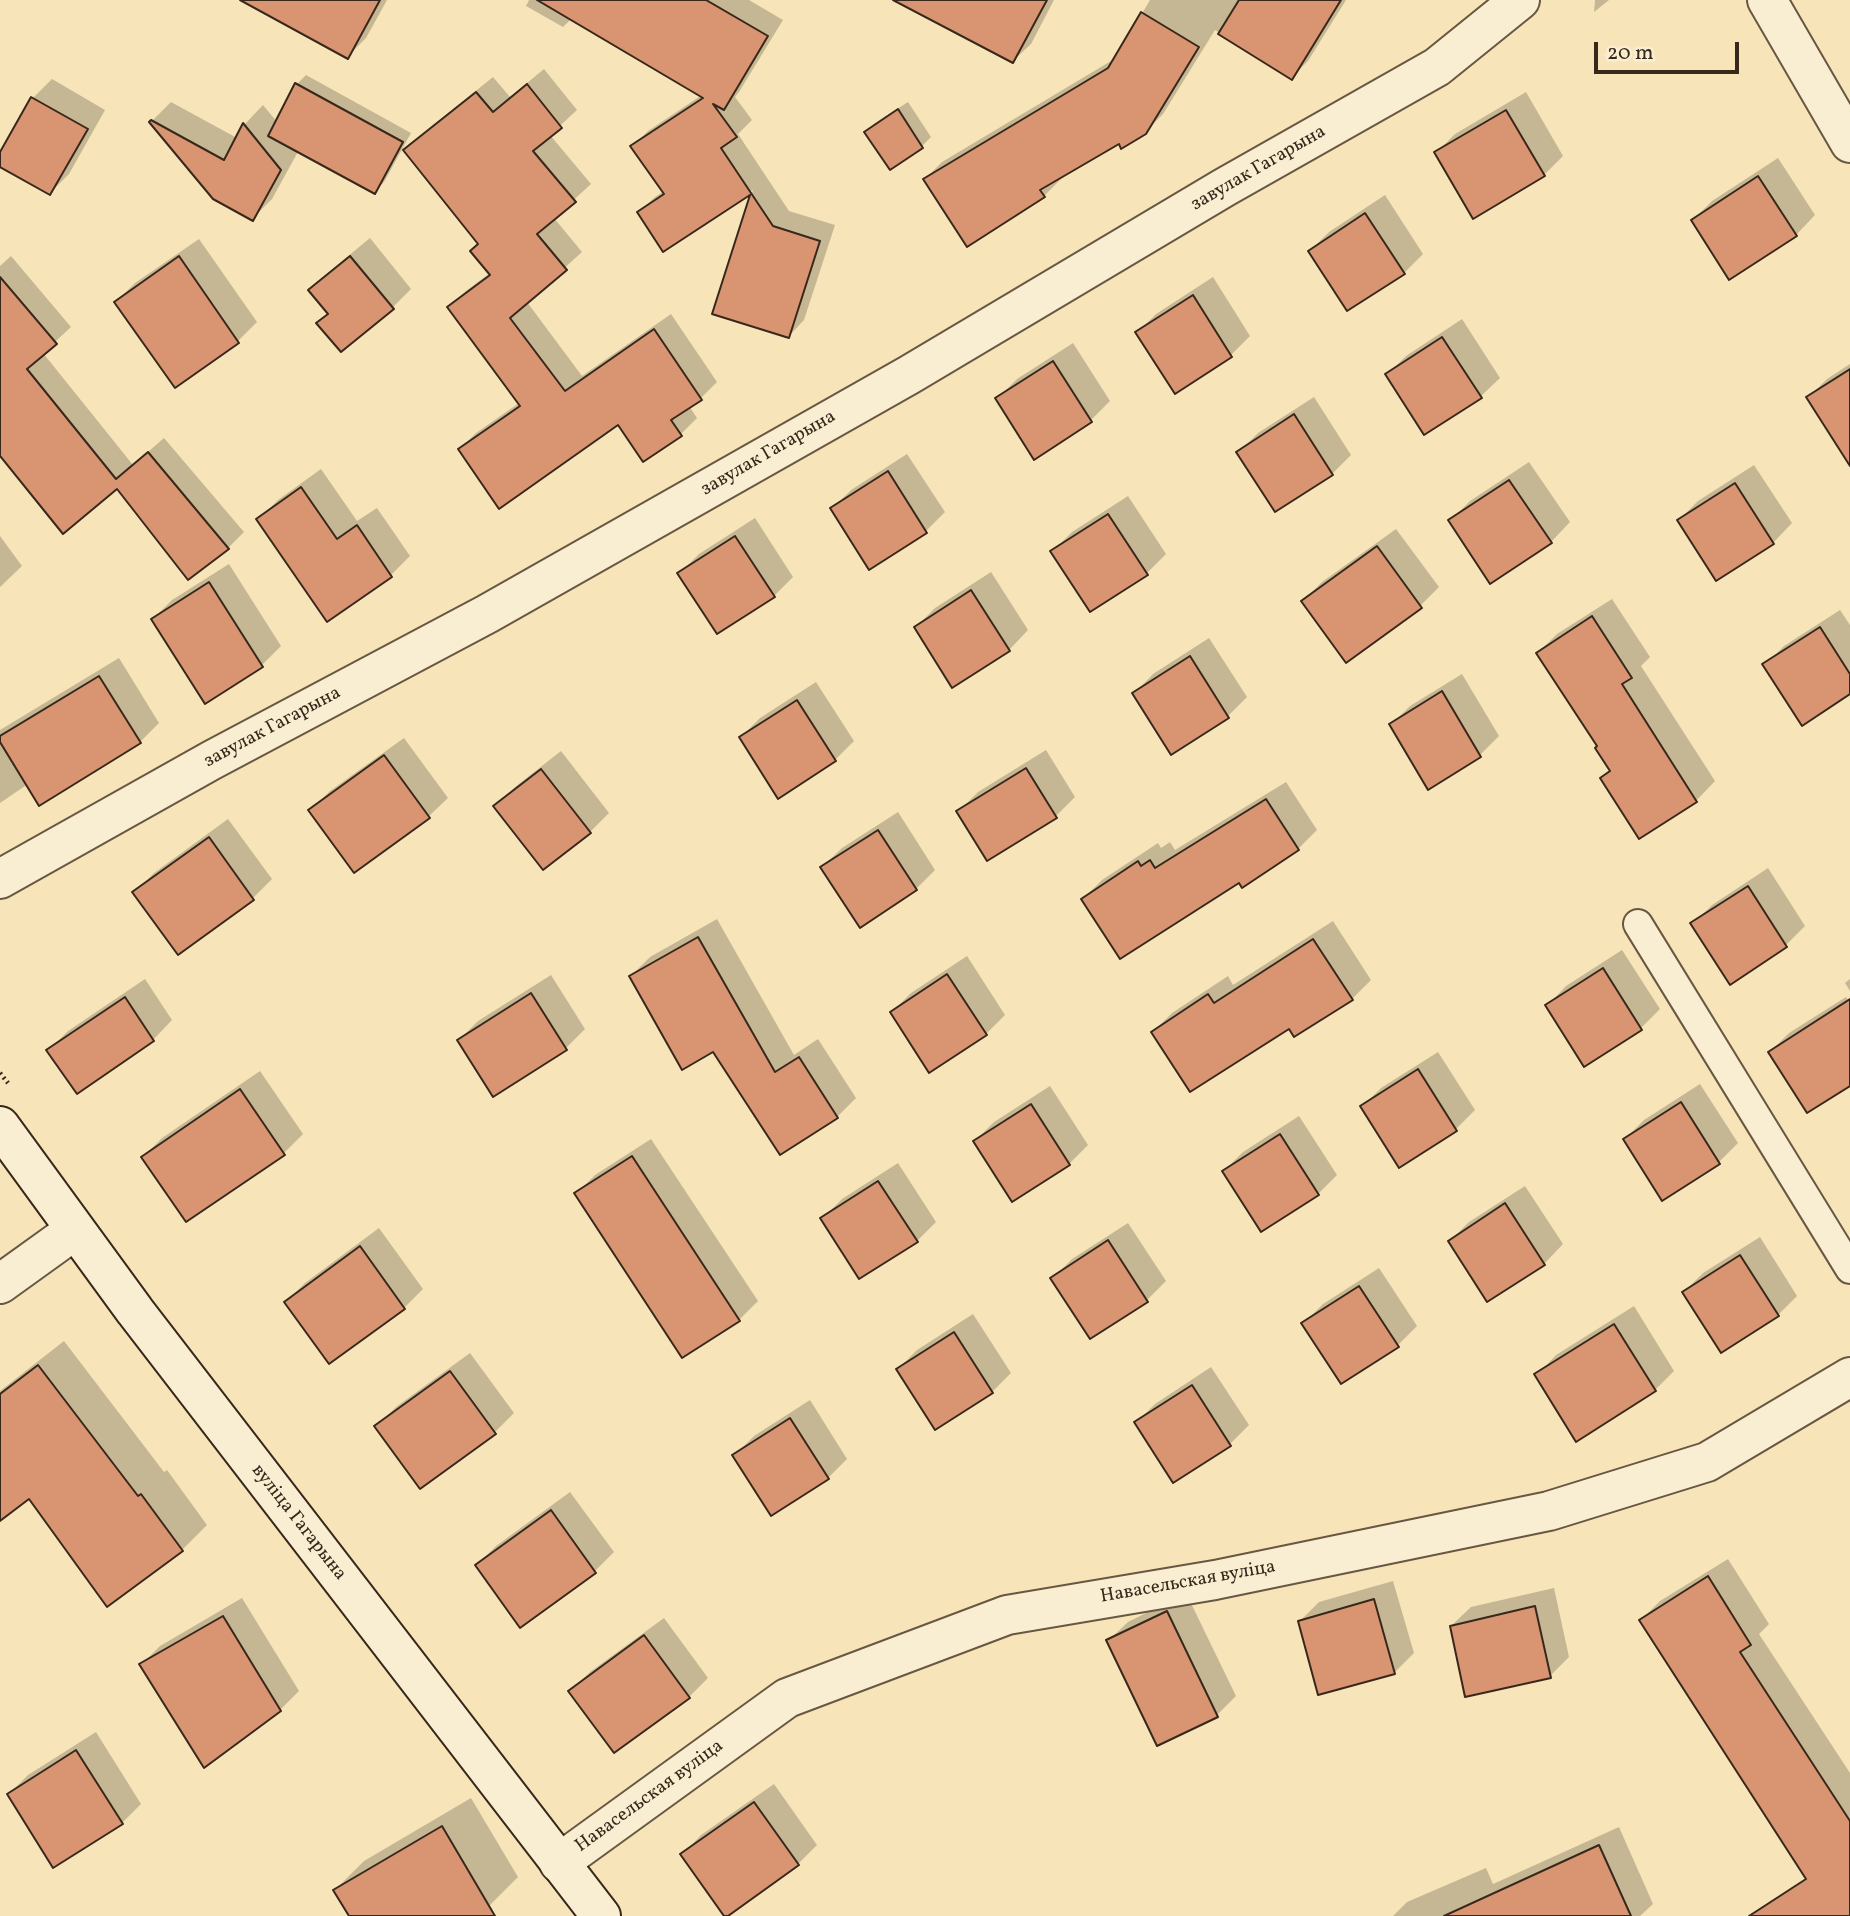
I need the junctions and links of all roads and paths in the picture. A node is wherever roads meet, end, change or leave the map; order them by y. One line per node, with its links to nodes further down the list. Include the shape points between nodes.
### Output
1 (1520, 0): 4 (street, завулак Гагарына, via 1437,67 909,375 498,607)
2 (1767, 0): 3 (street)
3 (1850, 143)
4 (0, 879)
5 (1638, 924): 8 (lane)
6 (0, 1126): 7 (street, вуліца Гагарына)
7 (75, 1230): 9 (street); 11 (street, вуліца Гагарына)
8 (1850, 1269)
9 (0, 1284)
10 (1850, 1377): 11 (street, Навасельская вуліца, via 1707,1462 1549,1511 1215,1580 1007,1615 787,1698)
11 (559, 1863): 12 (street, вуліца Гагарына)
12 (601, 1916)

